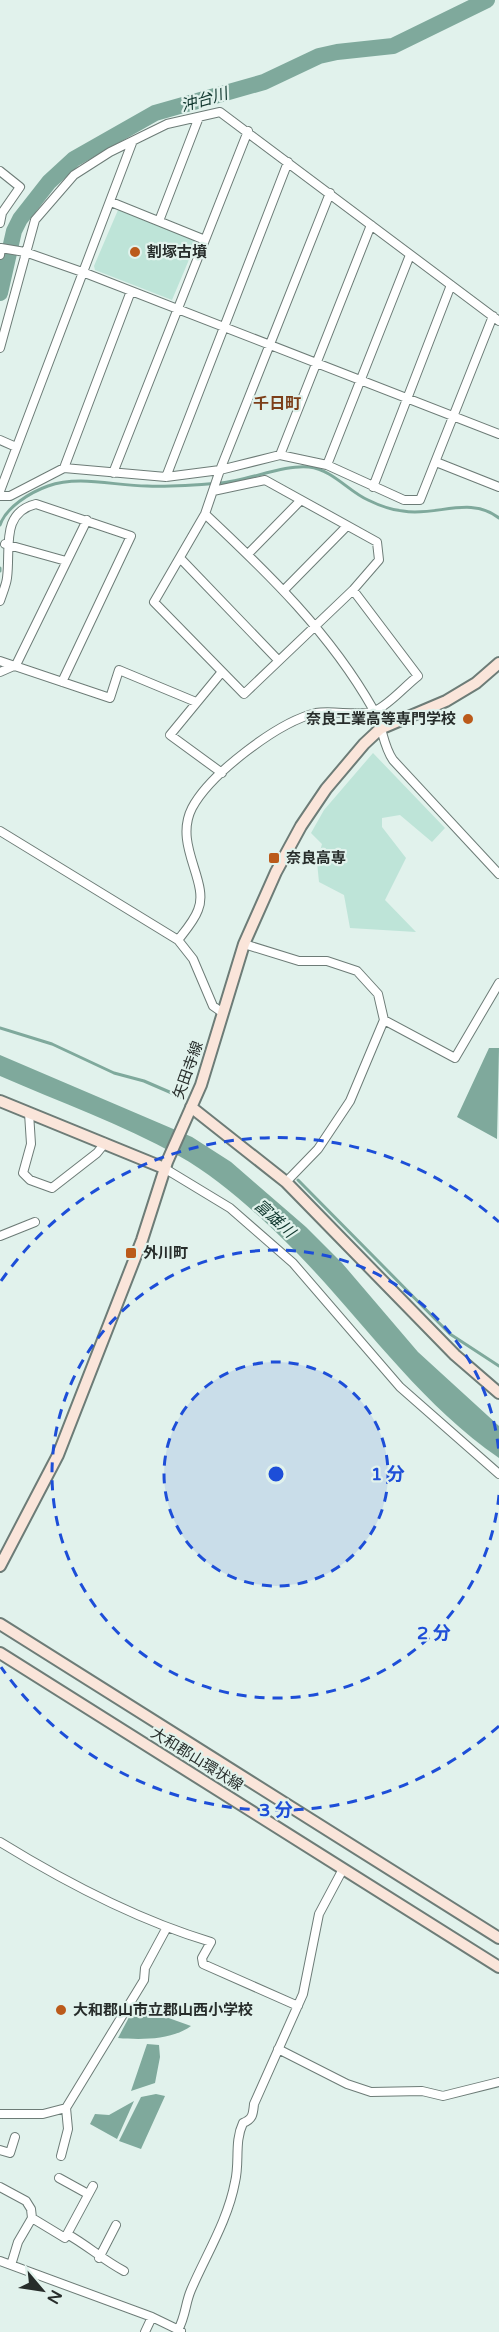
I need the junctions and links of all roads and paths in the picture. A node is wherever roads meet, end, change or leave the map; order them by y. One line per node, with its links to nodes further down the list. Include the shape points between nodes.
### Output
1 (199, 117): 2 (street, via 220,112); 3 (street, via 167,124); 8 (street)
2 (248, 131): 4 (street); 11 (street)
3 (132, 143): 7 (street); 13 (street, via 74,175 35,220)
4 (288, 162): 6 (street); 20 (street)
5 (0, 171): 9 (street, via 20,187 2,213)
6 (330, 193): 10 (street); 21 (street)
7 (111, 202): 8 (street); 15 (street)
8 (159, 221): 11 (street)
9 (0, 223)
10 (370, 225): 14 (street); 23 (street)
11 (206, 240): 18 (street)
12 (2, 252): 13 (street)
13 (22, 252): 15 (street); 22 (street)
14 (410, 255): 16 (street); 24 (street)
15 (85, 273): 17 (street); 29 (street)
16 (451, 285): 19 (street); 25 (street)
17 (131, 291): 18 (street); 33 (street)
18 (178, 310): 20 (street); 35 (street)
19 (496, 318): 26 (street)
20 (224, 328): 21 (street); 36 (street)
21 (270, 347): 23 (street); 34 (street)
22 (0, 348)
23 (316, 364): 24 (street); 30 (street)
24 (361, 381): 25 (street); 32 (street)
25 (407, 399): 26 (street); 37 (street)
26 (453, 416): 27 (street); 31 (street)
27 (499, 434)
28 (0, 440): 29 (street)
29 (16, 447): 39 (street)
30 (279, 455): 32 (street); 34 (street)
31 (436, 462): 37 (street, via 420,500 404,500); 38 (street)
32 (327, 465): 37 (street)
33 (64, 468): 35 (street); 42 (street)
34 (220, 470): 36 (street); 40 (street)
35 (113, 473): 36 (street)
36 (166, 477)
37 (373, 487)
38 (499, 487)
39 (0, 491)
40 (213, 491): 43 (street, via 266,480); 45 (street)
41 (0, 496): 42 (street)
42 (10, 496): 44 (street)
43 (301, 501): 47 (street); 49 (street)
44 (19, 511): 46 (street, via 36,504); 48 (street, via 7,527)
45 (205, 514): 49 (street); 50 (street)
46 (87, 520): 51 (street); 62 (street, via 131,536)
47 (346, 527): 52 (street); 53 (street, via 377,543 379,560)
48 (5, 544): 51 (street); 54 (street, via 7,579)
49 (248, 554): 52 (street)
50 (180, 558): 56 (street); 61 (street, via 154,602)
51 (66, 561): 59 (street)
52 (284, 590): 55 (street)
53 (353, 590): 55 (street); 64 (street, via 418,676)
54 (0, 601)
55 (314, 626): 56 (street); 64 (street)
56 (278, 660): 61 (street, via 244,694)
57 (0, 661): 59 (street)
58 (499, 663): 65 (main road, 矢田寺線, via 446,701)
59 (16, 665): 60 (street); 62 (street)
60 (0, 672)
61 (221, 673): 63 (street)
62 (62, 682): 63 (street, via 110,698 119,670)
63 (196, 702): 66 (street, via 170,735)
64 (375, 711): 65 (street); 66 (street, via 316,714 296,722 269,733)
65 (380, 729): 68 (street, via 393,760); 70 (main road, 矢田寺線, via 333,780 300,826)
66 (222, 773): 69 (street, via 202,793 187,818 188,851 200,893 199,909)
67 (0, 831): 69 (street)
68 (499, 874)
69 (178, 940): 72 (street, via 193,959 213,1006)
70 (244, 944): 72 (main road, 矢田寺線); 73 (street, via 299,961 327,961 357,971 378,994)
71 (499, 982): 73 (street, via 455,1058)
72 (223, 1013): 75 (main road, 矢田寺線)
73 (384, 1020): 79 (street, via 350,1101 318,1149)
74 (0, 1101): 76 (main road)
75 (191, 1107): 78 (main road, 矢田寺線); 79 (main road)
76 (28, 1113): 77 (main road); 77 (street, via 31,1144 23,1173 30,1180 52,1188)
77 (105, 1143): 78 (main road)
78 (166, 1165): 83 (street, via 230,1208 293,1263 400,1388); 84 (main road, 矢田寺線, via 142,1240 58,1455)
79 (286, 1182): 82 (main road, via 455,1355)
80 (35, 1222): 81 (street)
81 (0, 1236)
82 (499, 1393)
83 (499, 1474)
84 (0, 1566)
85 (0, 1624): 90 (main road, 大和郡山環状線)
86 (0, 1653): 88 (main road, 大和郡山環状線)
87 (0, 1842): 89 (street)
88 (344, 1869): 91 (main road, 大和郡山環状線); 92 (street, via 319,1914)
89 (166, 1929): 92 (street, via 210,1942 203,1964); 95 (street, via 145,1968 144,1980)
90 (499, 1938)
91 (499, 1967)
92 (298, 2006): 93 (street)
93 (278, 2049): 94 (street, via 347,2084 371,2091 422,2091 443,2096); 112 (street, via 253,2114 237,2136 237,2173 229,2205 189,2294 186,2315)
94 (499, 2082)
95 (66, 2108): 96 (street, via 43,2114); 99 (street, via 68,2130)
96 (0, 2114)
97 (15, 2137): 98 (street, via 10,2153)
98 (0, 2150)
99 (60, 2156)
100 (58, 2178): 103 (street)
101 (93, 2186): 103 (street)
102 (0, 2187): 104 (street, via 26,2201)
103 (88, 2194): 106 (street)
104 (32, 2218): 106 (street, via 65,2238); 109 (street)
105 (116, 2225): 107 (street)
106 (67, 2234): 107 (street, via 86,2244)
107 (99, 2258): 110 (street)
108 (0, 2261): 109 (street)
109 (11, 2265): 111 (street)
110 (124, 2271)
111 (152, 2317): 112 (street); 113 (street)
112 (178, 2331)
113 (145, 2332)

